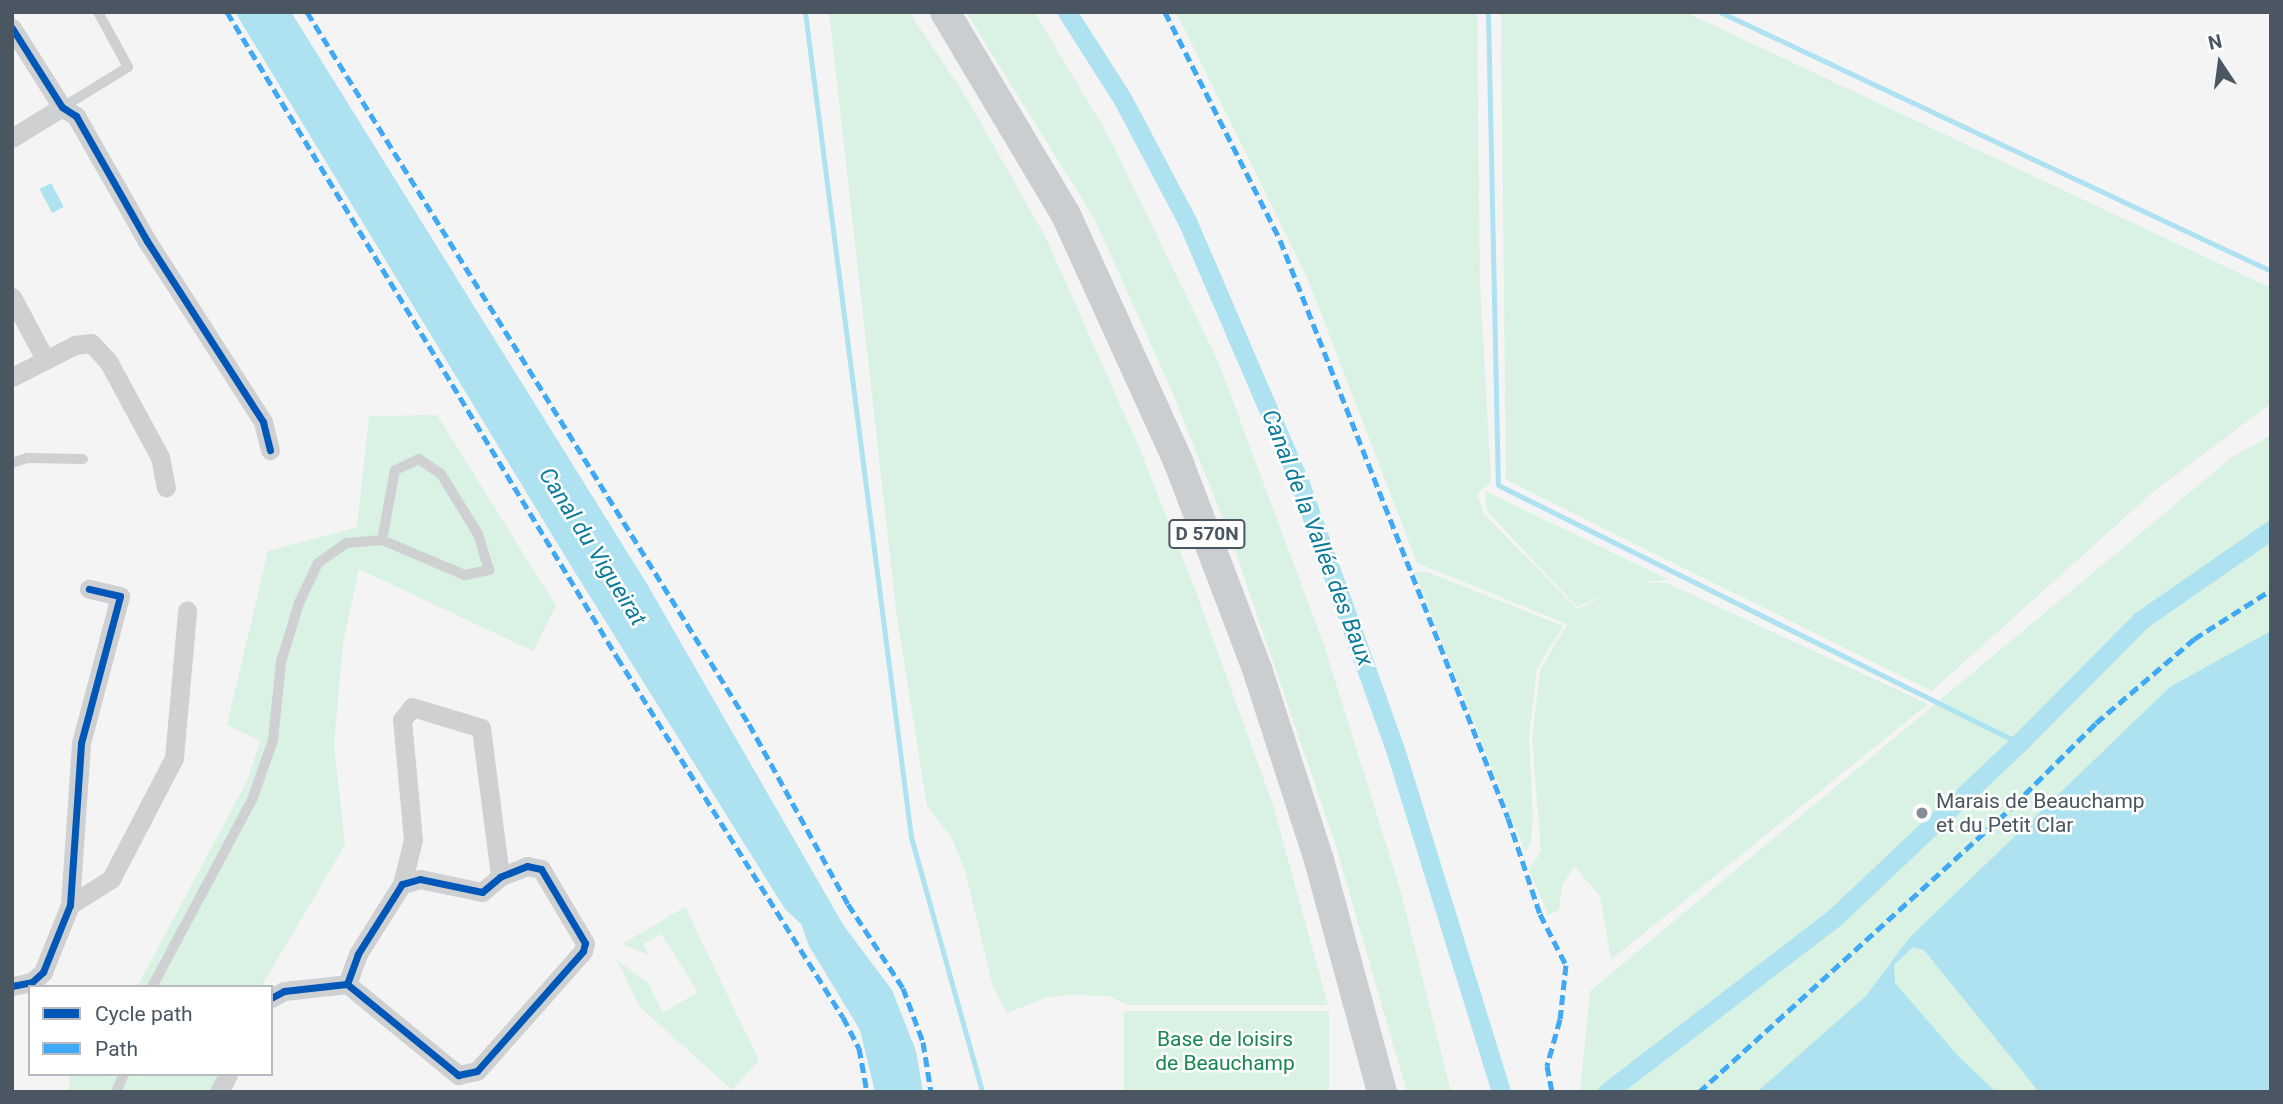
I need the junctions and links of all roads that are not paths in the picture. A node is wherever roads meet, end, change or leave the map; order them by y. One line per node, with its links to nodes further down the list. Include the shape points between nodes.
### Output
1 (98, 12): 4 (lane, via 128,67)
2 (945, 12): 27 (main road, D 570N, via 1066,215 1178,461 1258,672 1315,847)
3 (12, 28): 4 (street)
4 (62, 107): 5 (street); 9 (street, via 76,116 147,241 263,422)
5 (12, 138)
6 (12, 297): 7 (street)
7 (45, 359): 8 (street); 12 (street, via 91,343 108,361 160,457)
8 (12, 377)
9 (270, 450)
10 (83, 459): 11 (lane, via 27,458)
11 (12, 463)
12 (166, 488)
13 (382, 540): 13 (lane, via 465,575 489,570 478,534 441,474 419,459 396,470); 20 (lane, via 347,542 318,563 281,662 273,740 252,800)
14 (89, 589): 18 (street, via 120,596 81,743)
15 (187, 611): 18 (street, via 174,758 111,879)
16 (500, 877): 17 (street, via 482,892 419,879); 17 (street, via 481,728 412,707 402,720 413,841); 19 (street, via 527,866 541,869 585,943 583,951 477,1071 458,1075)
17 (402, 884): 19 (street, via 358,954)
18 (70, 905): 21 (street, via 43,972 32,982)
19 (347, 984): 22 (street, via 284,991)
20 (153, 985)
21 (12, 986)
22 (273, 997)
23 (123, 1076): 25 (lane)
24 (228, 1076): 26 (street)
25 (116, 1092)
26 (219, 1092)
27 (1382, 1092)

